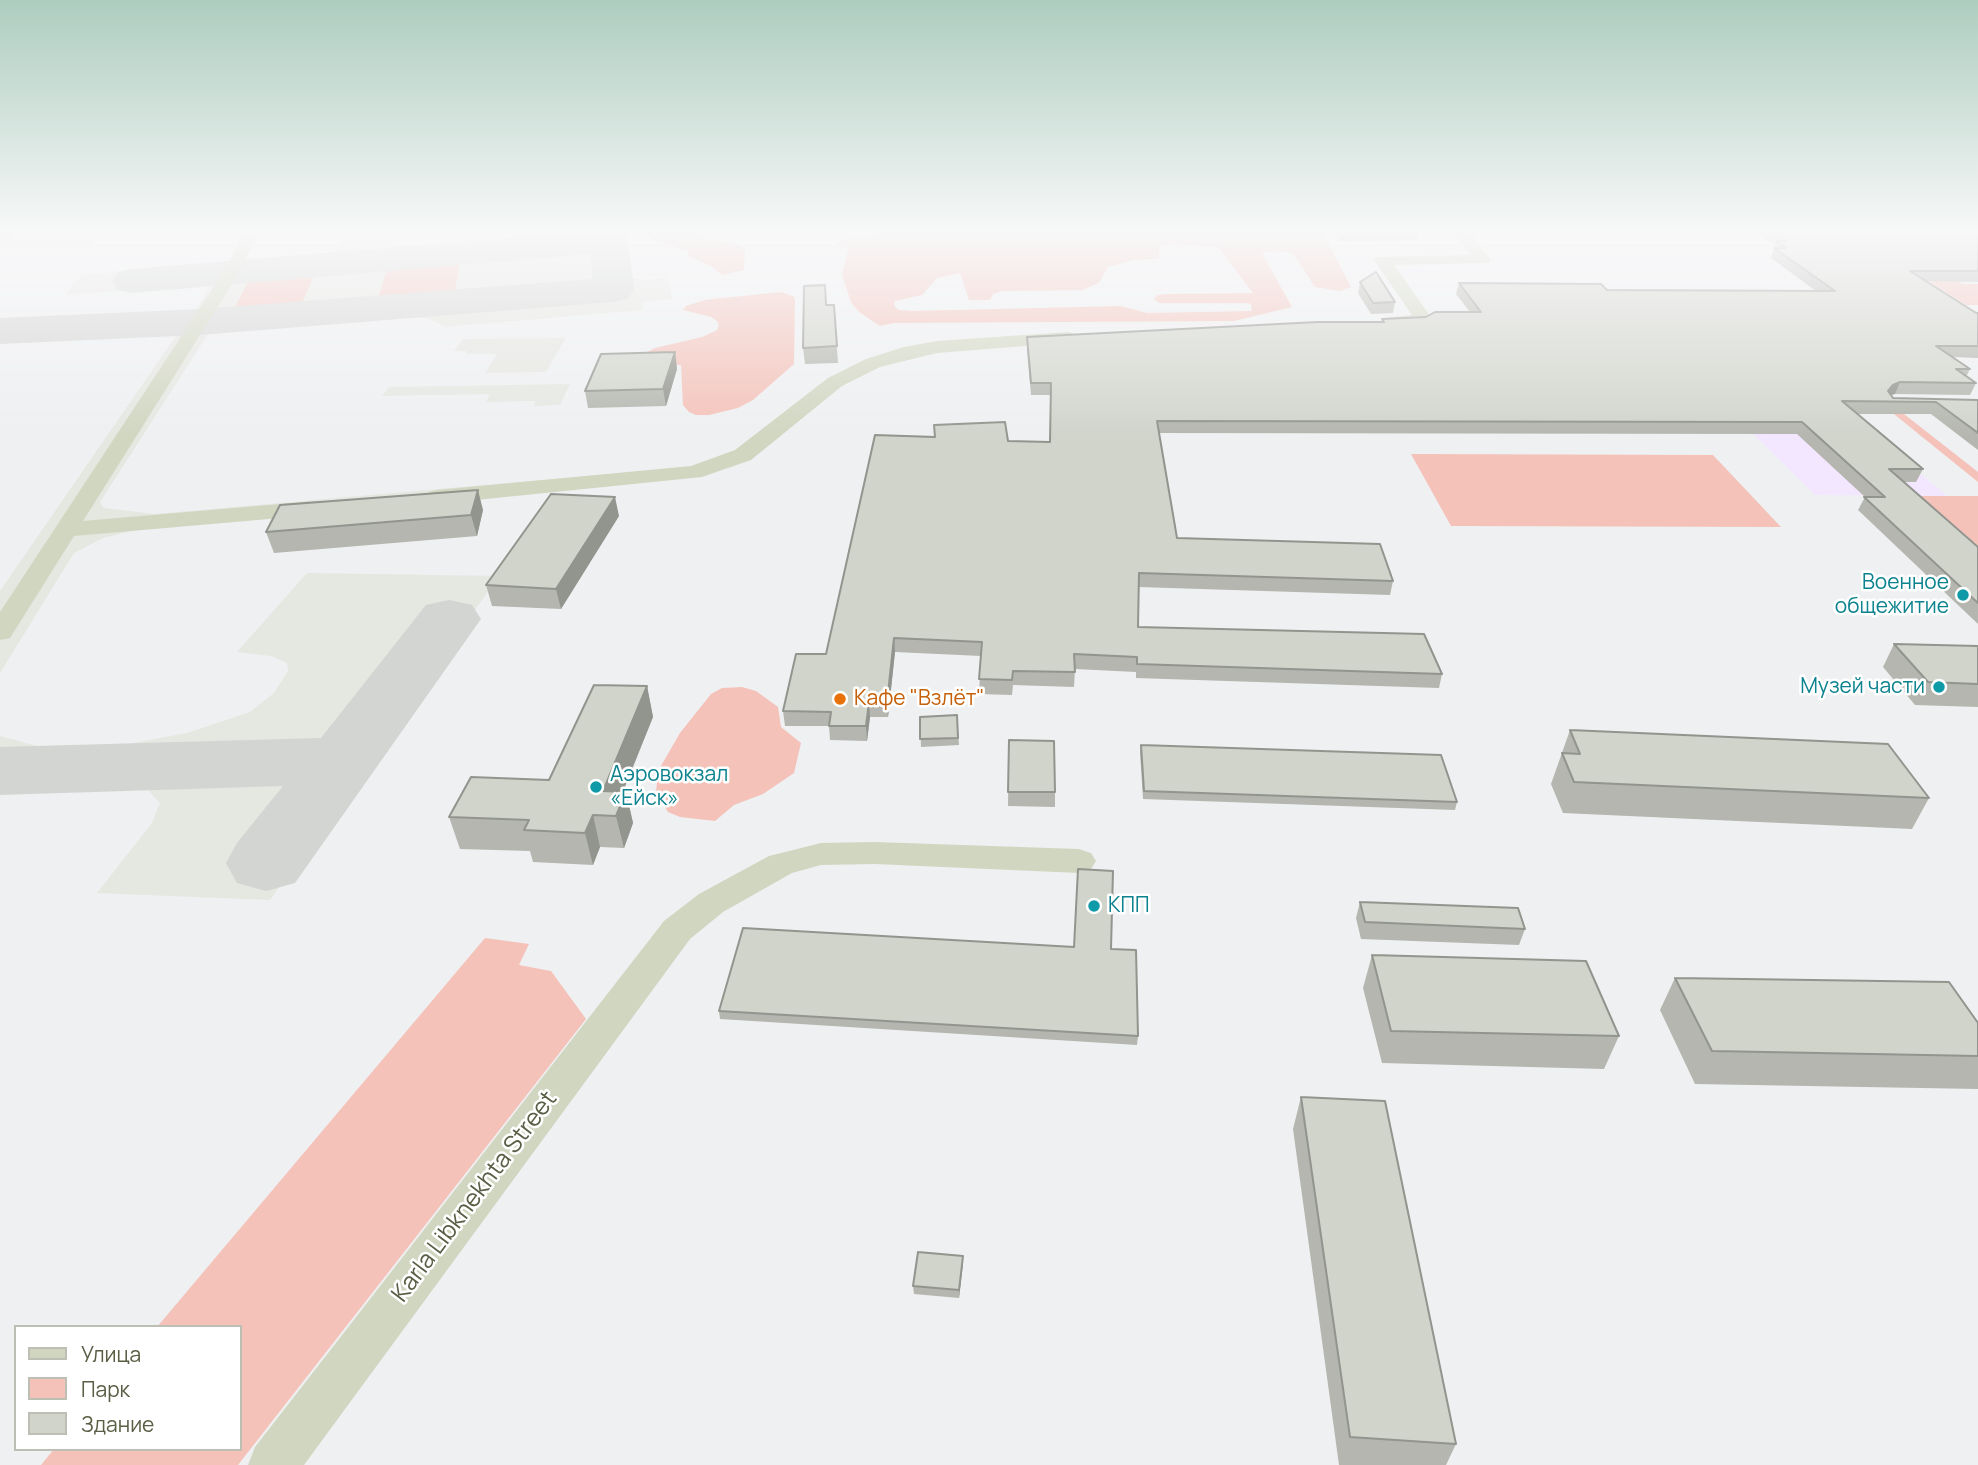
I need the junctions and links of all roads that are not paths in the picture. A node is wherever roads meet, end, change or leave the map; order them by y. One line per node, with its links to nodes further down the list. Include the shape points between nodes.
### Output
1 (214, 299): 7 (street)
2 (1410, 299): 3 (street, via 1424,320)
3 (1369, 323)
4 (1090, 337): 5 (street, via 951,345 880,360 835,382 743,455 694,472)
5 (412, 499)
6 (329, 507): 7 (street)
7 (65, 530): 8 (street)
8 (0, 632)
9 (1079, 861): 10 (street, Karla Libknekhta Street, via 875,853 808,856 781,864 735,888 677,930)
10 (273, 1465)

